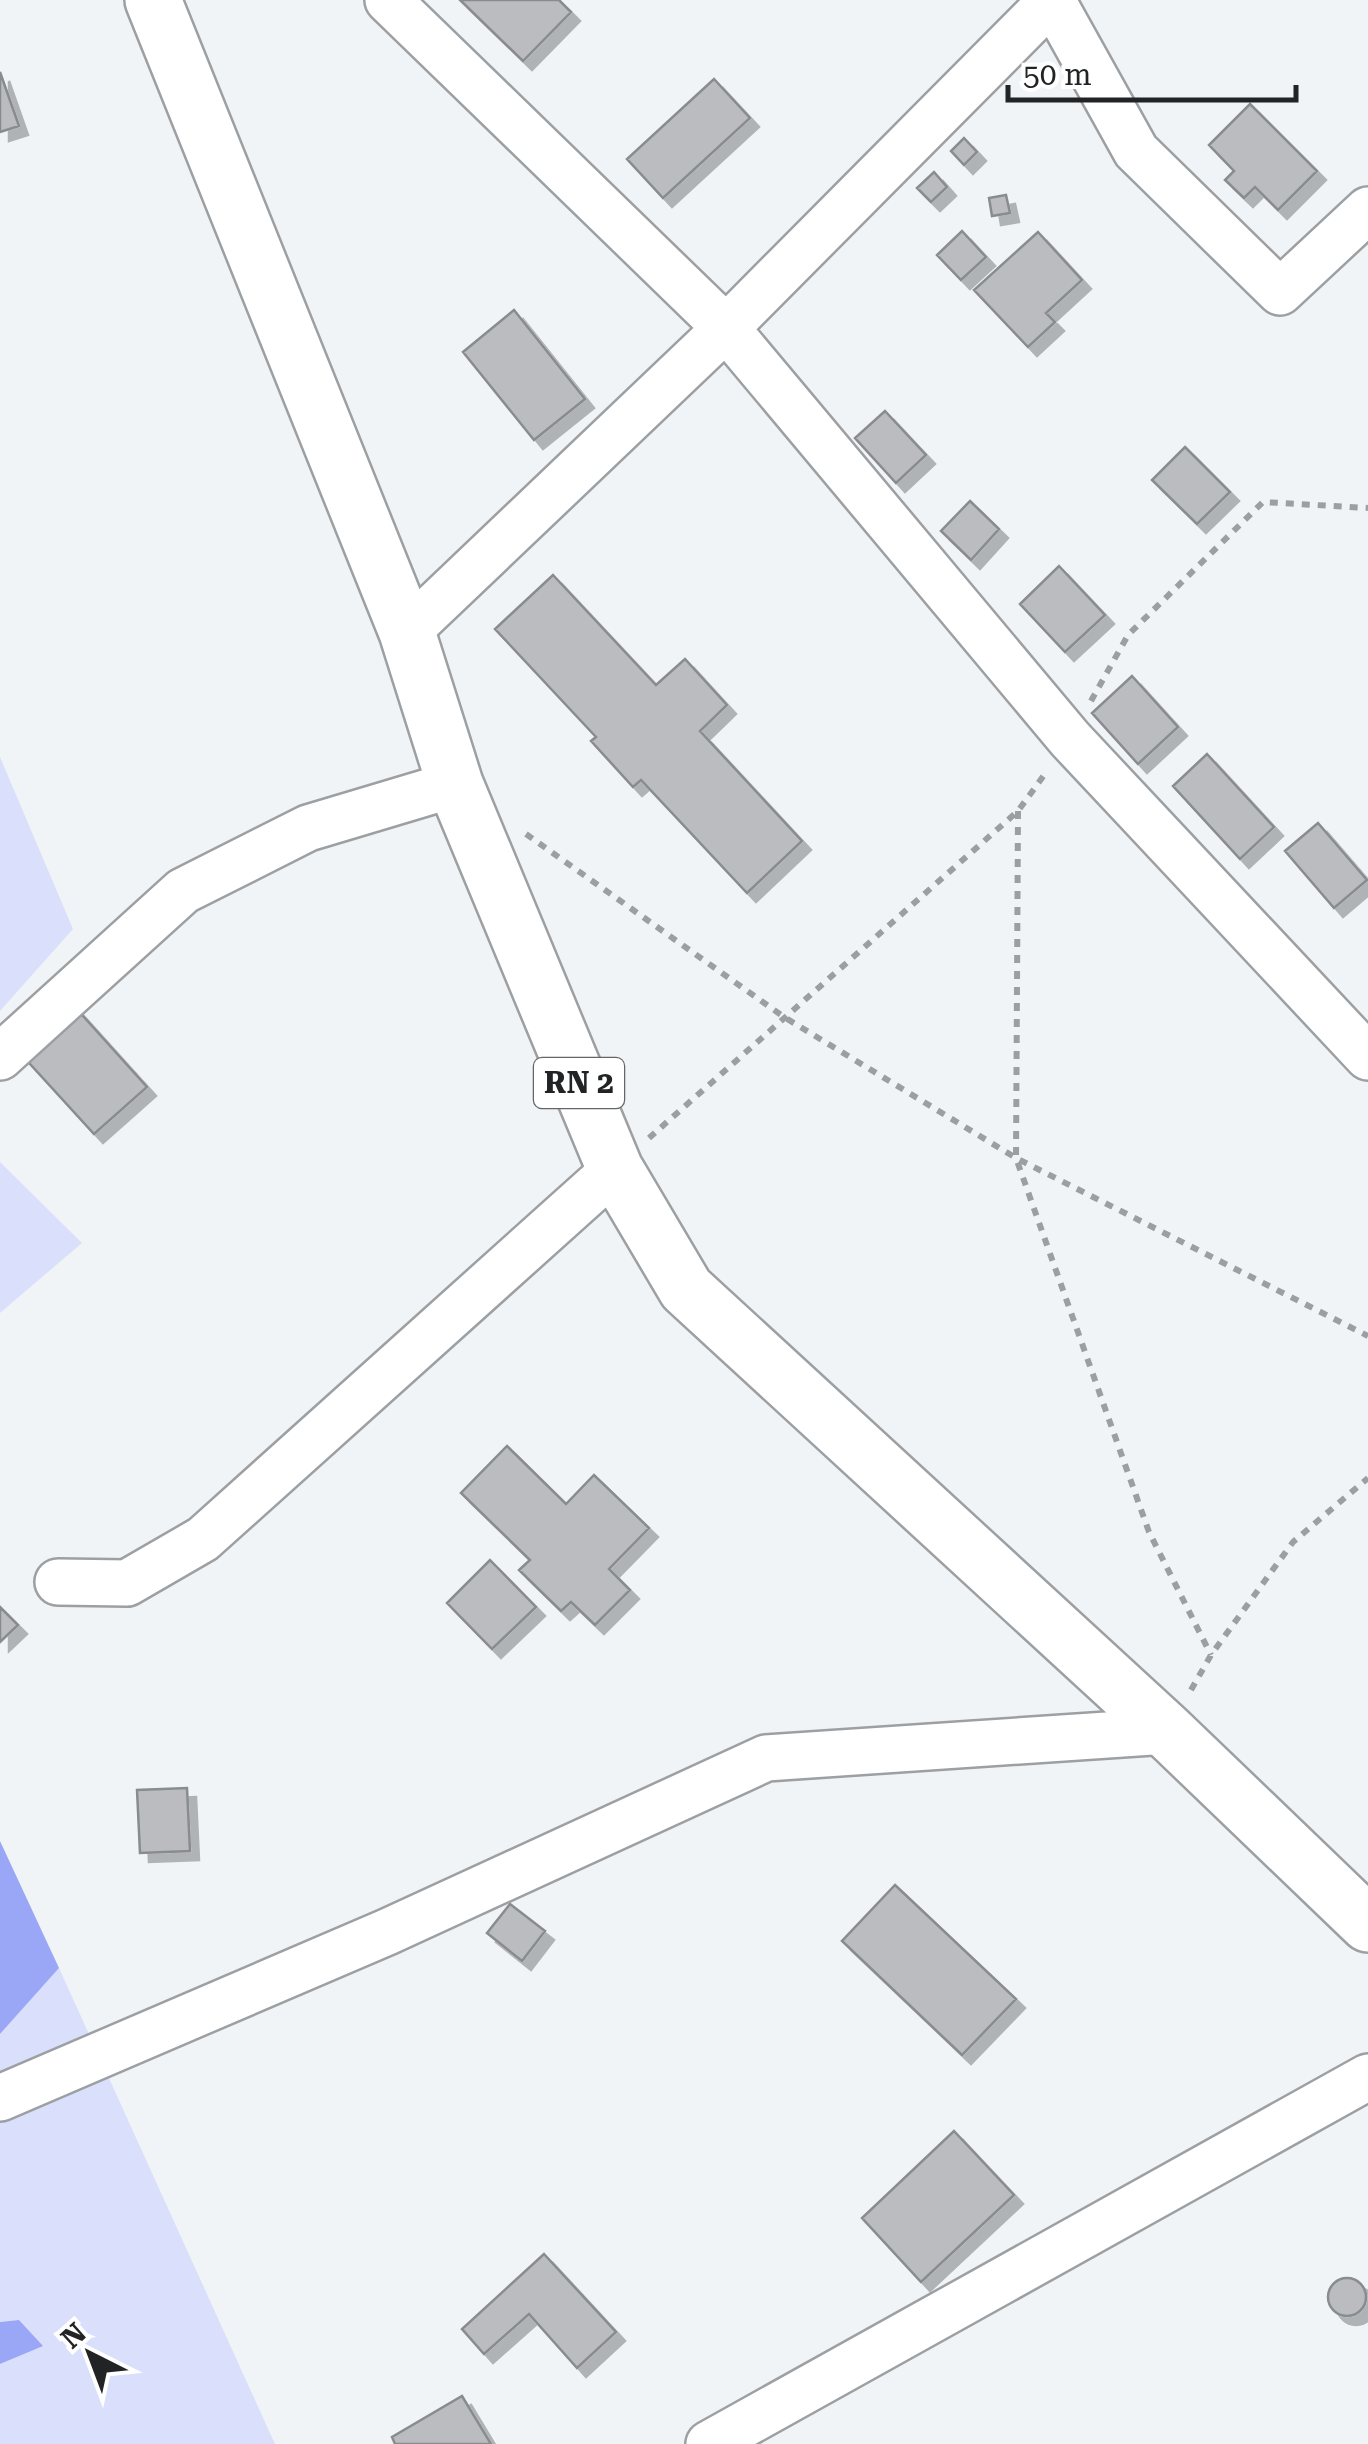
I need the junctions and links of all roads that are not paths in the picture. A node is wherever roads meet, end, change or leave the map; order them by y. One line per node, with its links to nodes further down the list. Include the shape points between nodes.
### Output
1 (153, 0): 6 (main road, RN 2)
2 (388, 0): 5 (street)
3 (1052, 0): 4 (street, via 1136,151 1280,292); 5 (street)
4 (1368, 210)
5 (726, 328): 6 (street); 8 (street, via 1070,739)
6 (407, 632): 7 (main road, RN 2)
7 (455, 784): 9 (street, via 308,828 183,891); 10 (main road, RN 2)
8 (1368, 1056)
9 (0, 1057)
10 (615, 1169): 11 (street, via 203,1539 126,1583); 12 (main road, RN 2, via 686,1290)
11 (58, 1582)
12 (1168, 1731): 13 (main road, RN 2); 15 (street, via 766,1758 387,1932)
13 (1368, 1924)
14 (1368, 2078): 16 (street)
15 (0, 2098)
16 (709, 2444)

